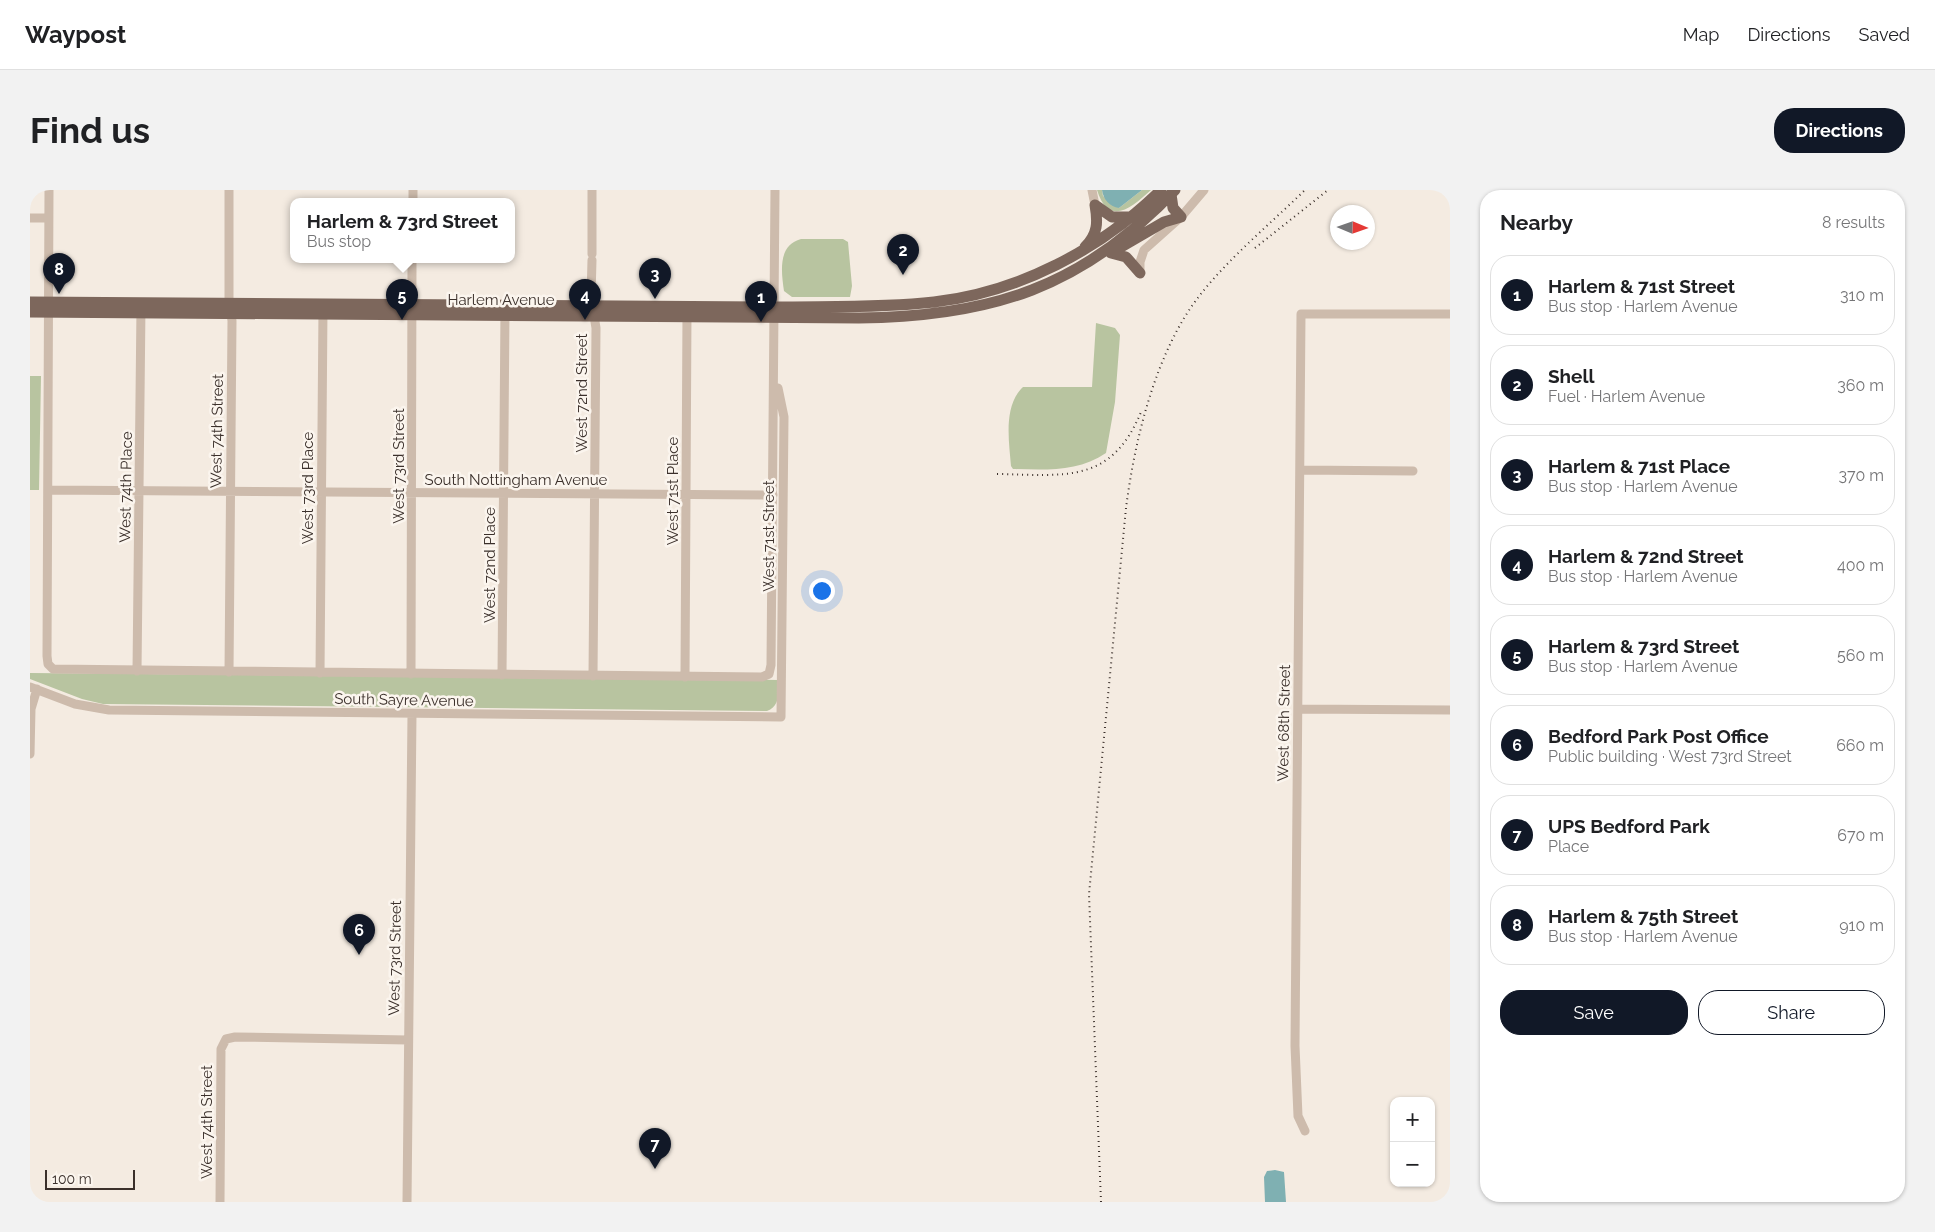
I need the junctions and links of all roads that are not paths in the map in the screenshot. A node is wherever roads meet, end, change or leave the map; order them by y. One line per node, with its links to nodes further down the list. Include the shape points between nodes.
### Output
1 (49, 190): 12 (street)
2 (229, 190): 21 (street, West 74th Street)
3 (592, 190): 25 (street, West 72nd Street)
4 (774, 190): 27 (street, West 71st Street)
5 (1092, 190): 8 (street)
6 (1204, 190): 10 (street)
7 (1169, 191): 9 (main road, Harlem Avenue); 10 (main road, via 1173,208); 15 (main road, Harlem Avenue, via 1139,226)
8 (1095, 205): 9 (main road, via 1112,217); 13 (main road, via 1095,233)
9 (1132, 217): 13 (main road, Harlem Avenue)
10 (1181, 217): 14 (main road, via 1164,222); 17 (street, via 1144,250)
11 (30, 218): 12 (street)
12 (48, 218): 19 (street)
13 (1078, 253): 27 (main road, Harlem Avenue, via 1013,283 950,300)
14 (1111, 253): 15 (main road); 17 (main road, via 1126,257)
15 (1094, 259): 27 (main road, Harlem Avenue, via 1020,295 953,312 892,318)
16 (412, 263): 23 (street, West 73rd Street)
17 (1140, 274)
18 (30, 302): 19 (main road, Harlem Avenue)
19 (48, 307): 20 (main road, Harlem Avenue); 28 (main road, Harlem Avenue); 33 (street)
20 (141, 308): 21 (main road, Harlem Avenue); 34 (street, West 74th Place)
21 (230, 308): 22 (main road, Harlem Avenue); 35 (street, West 74th Street)
22 (323, 309): 23 (main road, Harlem Avenue); 36 (street, West 73rd Place)
23 (414, 309): 24 (main road, Harlem Avenue); 37 (street, West 73rd Street)
24 (505, 310): 25 (main road, Harlem Avenue); 38 (street, West 72nd Place)
25 (593, 310): 26 (main road, Harlem Avenue); 39 (street, West 72nd Street)
26 (687, 311): 27 (main road, Harlem Avenue); 40 (street, West 71st Place)
27 (775, 311): 30 (street, West 71st Street)
28 (30, 312)
29 (1450, 314): 31 (street, West 68th Street, via 1301,314)
30 (774, 355): 41 (street, West 71st Street); 54 (street, West 71st Street, via 784,417)
31 (1300, 470): 32 (street); 51 (street, West 68th Street)
32 (1413, 471)
33 (48, 490): 34 (street, South Nottingham Avenue); 42 (street, South Sayre Avenue, via 49,666 59,671)
34 (140, 491): 35 (street, South Nottingham Avenue); 42 (street, West 74th Place)
35 (230, 492): 36 (street, South Nottingham Avenue); 43 (street, West 74th Street)
36 (322, 492): 37 (street, South Nottingham Avenue); 44 (street, West 73rd Place)
37 (412, 493): 38 (street, South Nottingham Avenue); 45 (street, West 73rd Street)
38 (505, 493): 39 (street, South Nottingham Avenue); 47 (street, West 72nd Place)
39 (596, 494): 40 (street, South Nottingham Avenue); 48 (street, West 72nd Street)
40 (687, 494): 41 (street, South Nottingham Avenue); 49 (street, West 71st Place)
41 (773, 495): 46 (street, West 71st Street)
42 (138, 671): 43 (street, South Sayre Avenue)
43 (229, 672): 44 (street, South Sayre Avenue)
44 (320, 673): 45 (street, South Sayre Avenue)
45 (412, 674): 47 (street, South Sayre Avenue)
46 (769, 674): 49 (street, South Sayre Avenue, via 762,677)
47 (502, 675): 48 (street, South Sayre Avenue)
48 (593, 676): 49 (street, South Sayre Avenue)
49 (685, 677)
50 (33, 688): 53 (street, South Sayre Avenue, via 87,707 110,710); 55 (street)
51 (1298, 709): 52 (street); 57 (street, West 68th Street, via 1295,1046 1298,1116)
52 (1450, 710)
53 (412, 714): 54 (street, South Sayre Avenue); 56 (street, West 73rd Street)
54 (781, 718)
55 (30, 754)
56 (408, 1040): 58 (street, West 74th Street, via 229,1037 223,1042); 59 (street, West 73rd Street)
57 (1304, 1131)
58 (220, 1202)
59 (408, 1202)

